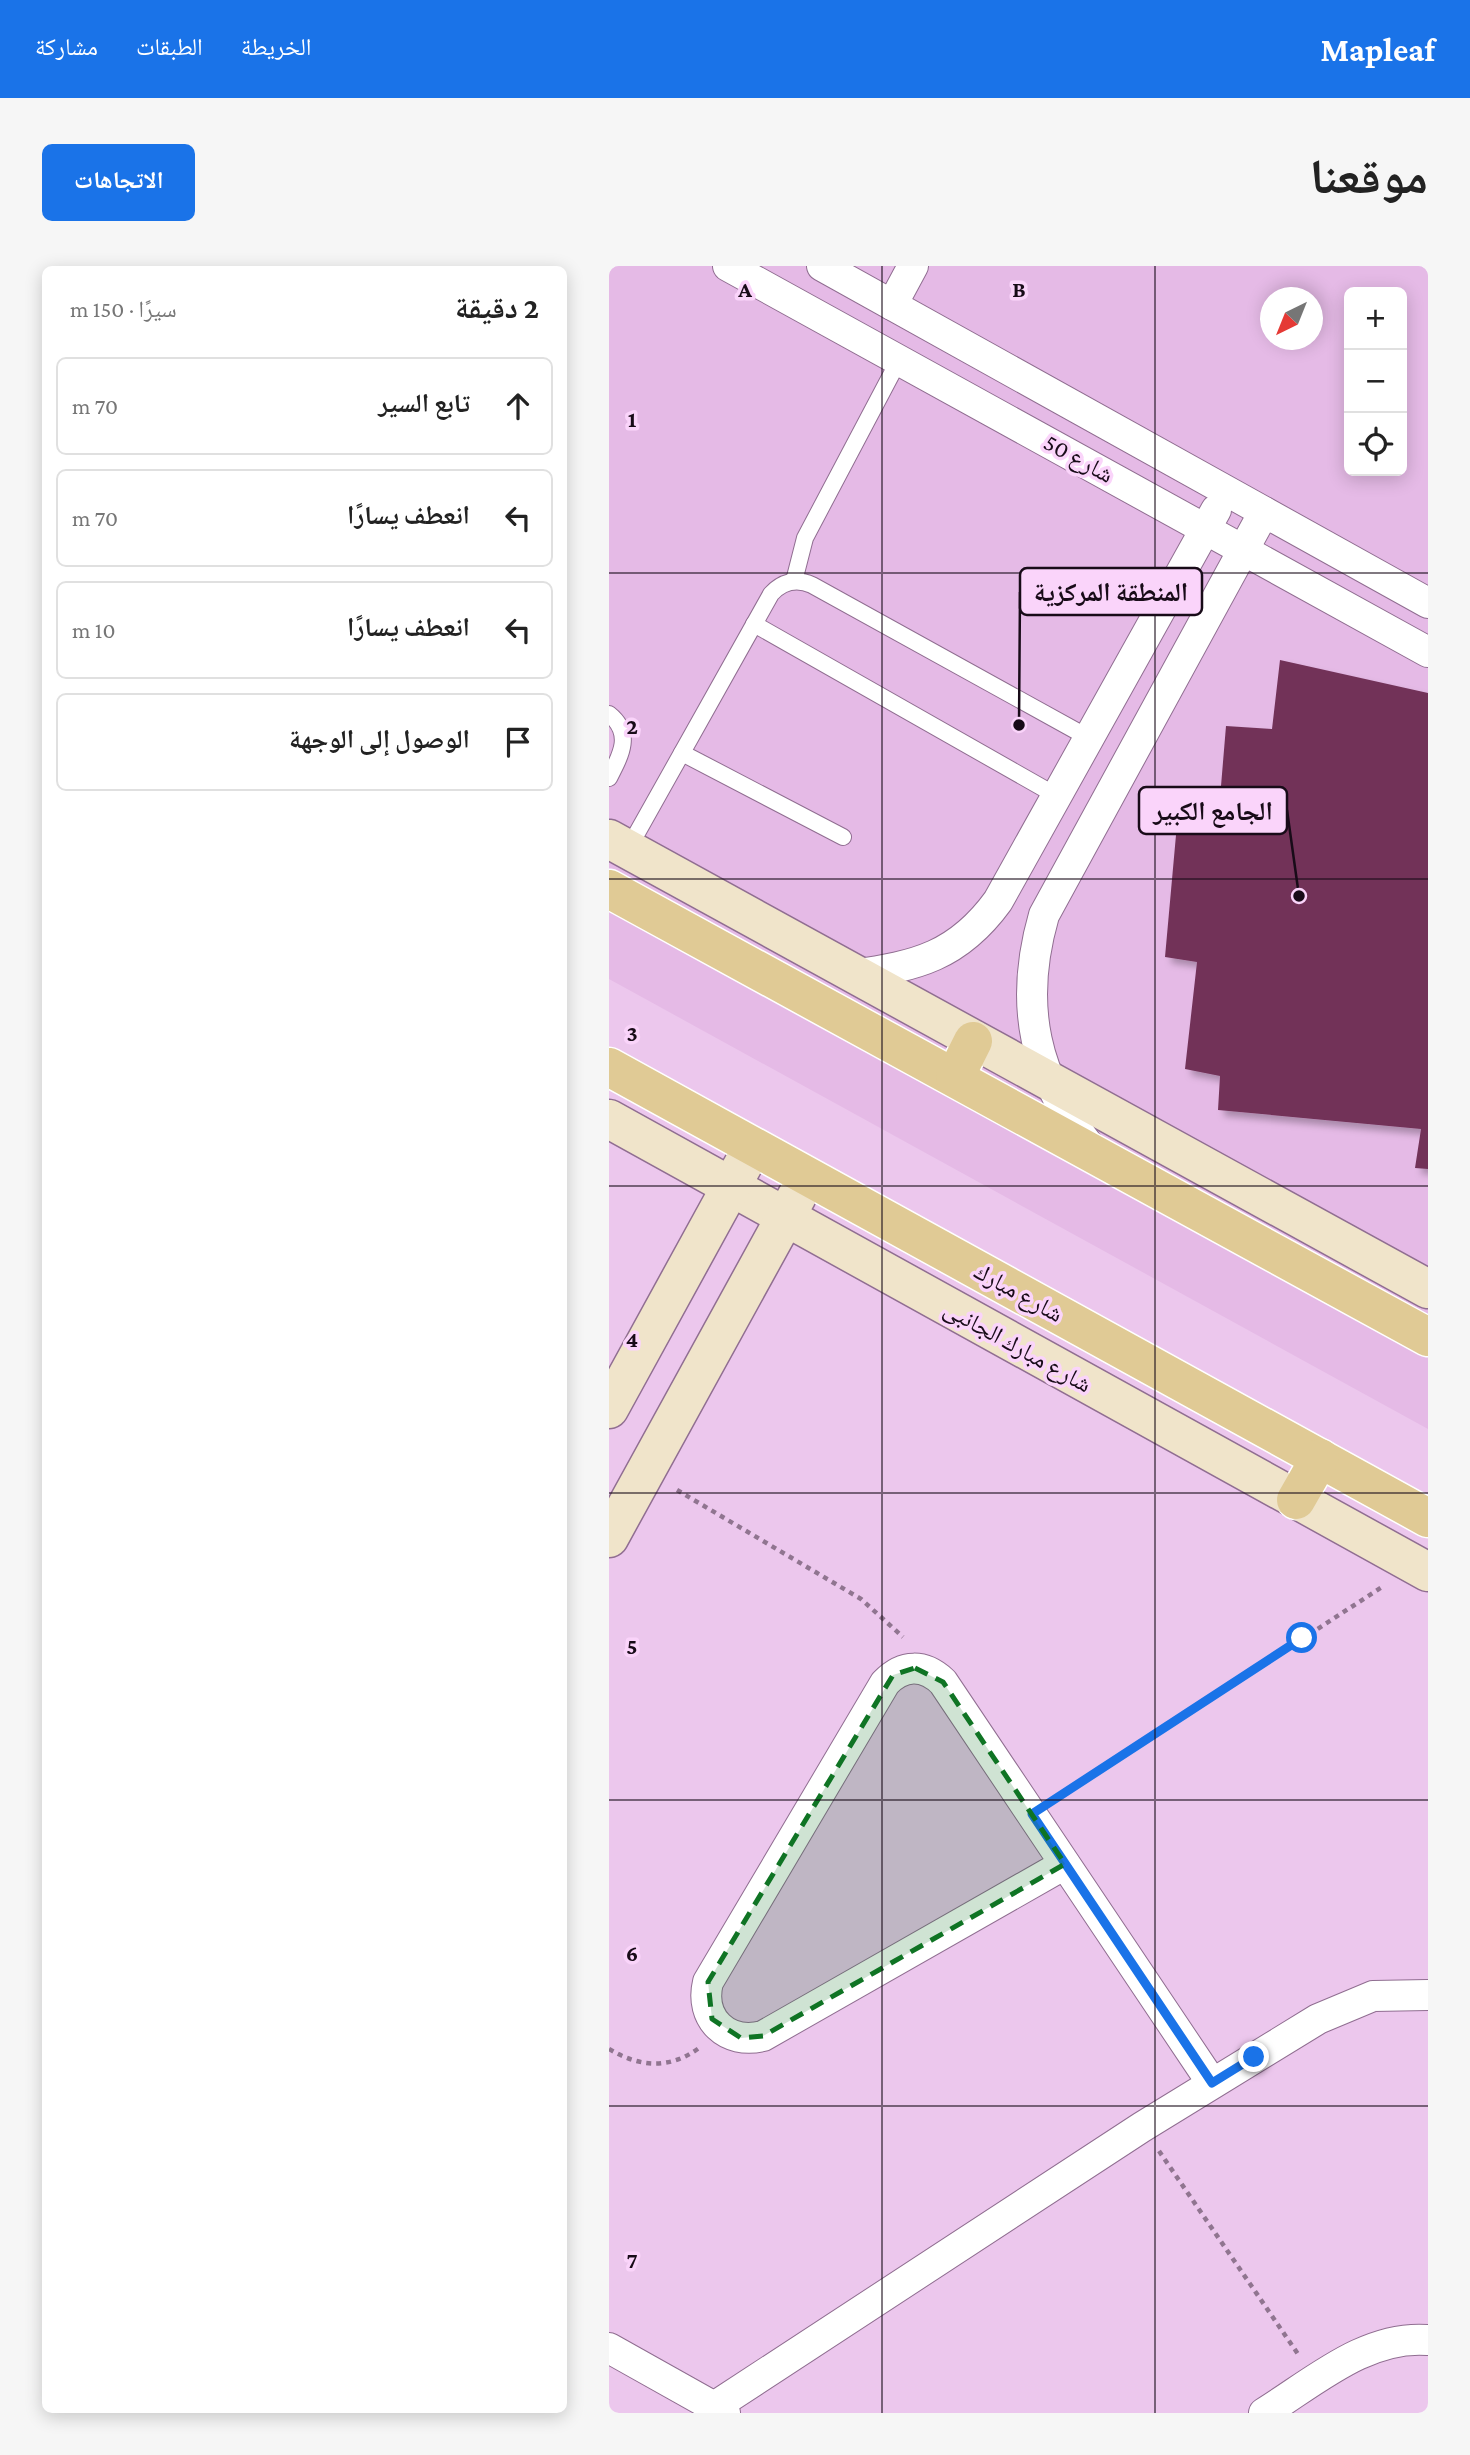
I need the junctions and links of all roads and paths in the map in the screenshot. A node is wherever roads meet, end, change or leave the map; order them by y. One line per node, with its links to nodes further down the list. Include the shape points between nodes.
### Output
1 (729, 266): 6 (street, شارع 50)
2 (822, 266): 4 (street, شارع 50)
3 (913, 266): 5 (street)
4 (855, 274): 5 (street, شارع 50)
5 (893, 305): 7 (street, شارع 50)
6 (899, 360): 9 (street, شارع 50); 11 (lane, via 805,538)
7 (1226, 491): 8 (street, شارع 50); 9 (street)
8 (1264, 512): 10 (street); 12 (street, شارع 50)
9 (1207, 528): 10 (street, شارع 50); 16 (street)
10 (1244, 549): 14 (street, شارع 50); 27 (street, via 1044,915 1033,961 1031,999 1035,1036)
11 (794, 581): 13 (lane, via 777,588); 16 (lane, via 812,585)
12 (1428, 603)
13 (754, 624): 17 (lane); 19 (lane)
14 (1428, 652)
15 (609, 713): 18 (lane, via 618,721 624,738)
16 (1089, 738): 19 (street)
17 (682, 753): 20 (lane); 21 (lane)
18 (609, 778)
19 (1057, 796): 23 (street, via 998,901 972,933 918,964)
20 (843, 837)
21 (619, 844): 23 (main road)
22 (609, 889): 26 (main road)
23 (852, 975): 24 (main road)
24 (972, 1041): 26 (main road); 27 (main road)
25 (609, 1067): 29 (main road, شارع مبارك)
26 (955, 1077): 30 (main road)
27 (1049, 1083): 30 (street, via 1061,1108); 34 (main road)
28 (609, 1119): 32 (main road, شارع مبارك الجانبى)
29 (753, 1146): 31 (main road, شارع مبارك); 32 (main road)
30 (1095, 1154): 35 (main road)
31 (807, 1176): 33 (main road); 37 (main road, شارع مبارك)
32 (731, 1186): 33 (main road, شارع مبارك الجانبى); 36 (main road)
33 (785, 1217): 38 (main road); 39 (main road, شارع مبارك الجانبى)
34 (1428, 1289)
35 (1428, 1336)
36 (609, 1409)
37 (1320, 1458): 39 (main road); 40 (main road, شارع مبارك)
38 (646, 1471): 41 (main road); 43 (path, via 861,1599 902,1636)
39 (1296, 1500): 42 (main road, شارع مبارك الجانبى)
40 (1428, 1518)
41 (609, 1538)
42 (1421, 1569): 44 (path)
43 (926, 1670): 44 (street, via 943,1682); 47 (street, via 904,1670 885,1683 708,1982 707,2007)
44 (1032, 1814): 45 (street)
45 (1065, 1864): 47 (street, via 763,2036 741,2038); 49 (street)
46 (1428, 1996): 49 (street, via 1373,1996 1335,2009)
47 (719, 2028): 48 (path, via 694,2052 662,2064 630,2062)
48 (609, 2049)
49 (1212, 2083): 50 (street)
50 (1142, 2127): 53 (path); 54 (street)
51 (1428, 2340): 53 (street, via 1409,2338 1372,2347)
52 (609, 2348): 54 (street)
53 (1316, 2381): 55 (street)
54 (717, 2411)
55 (1264, 2413)

